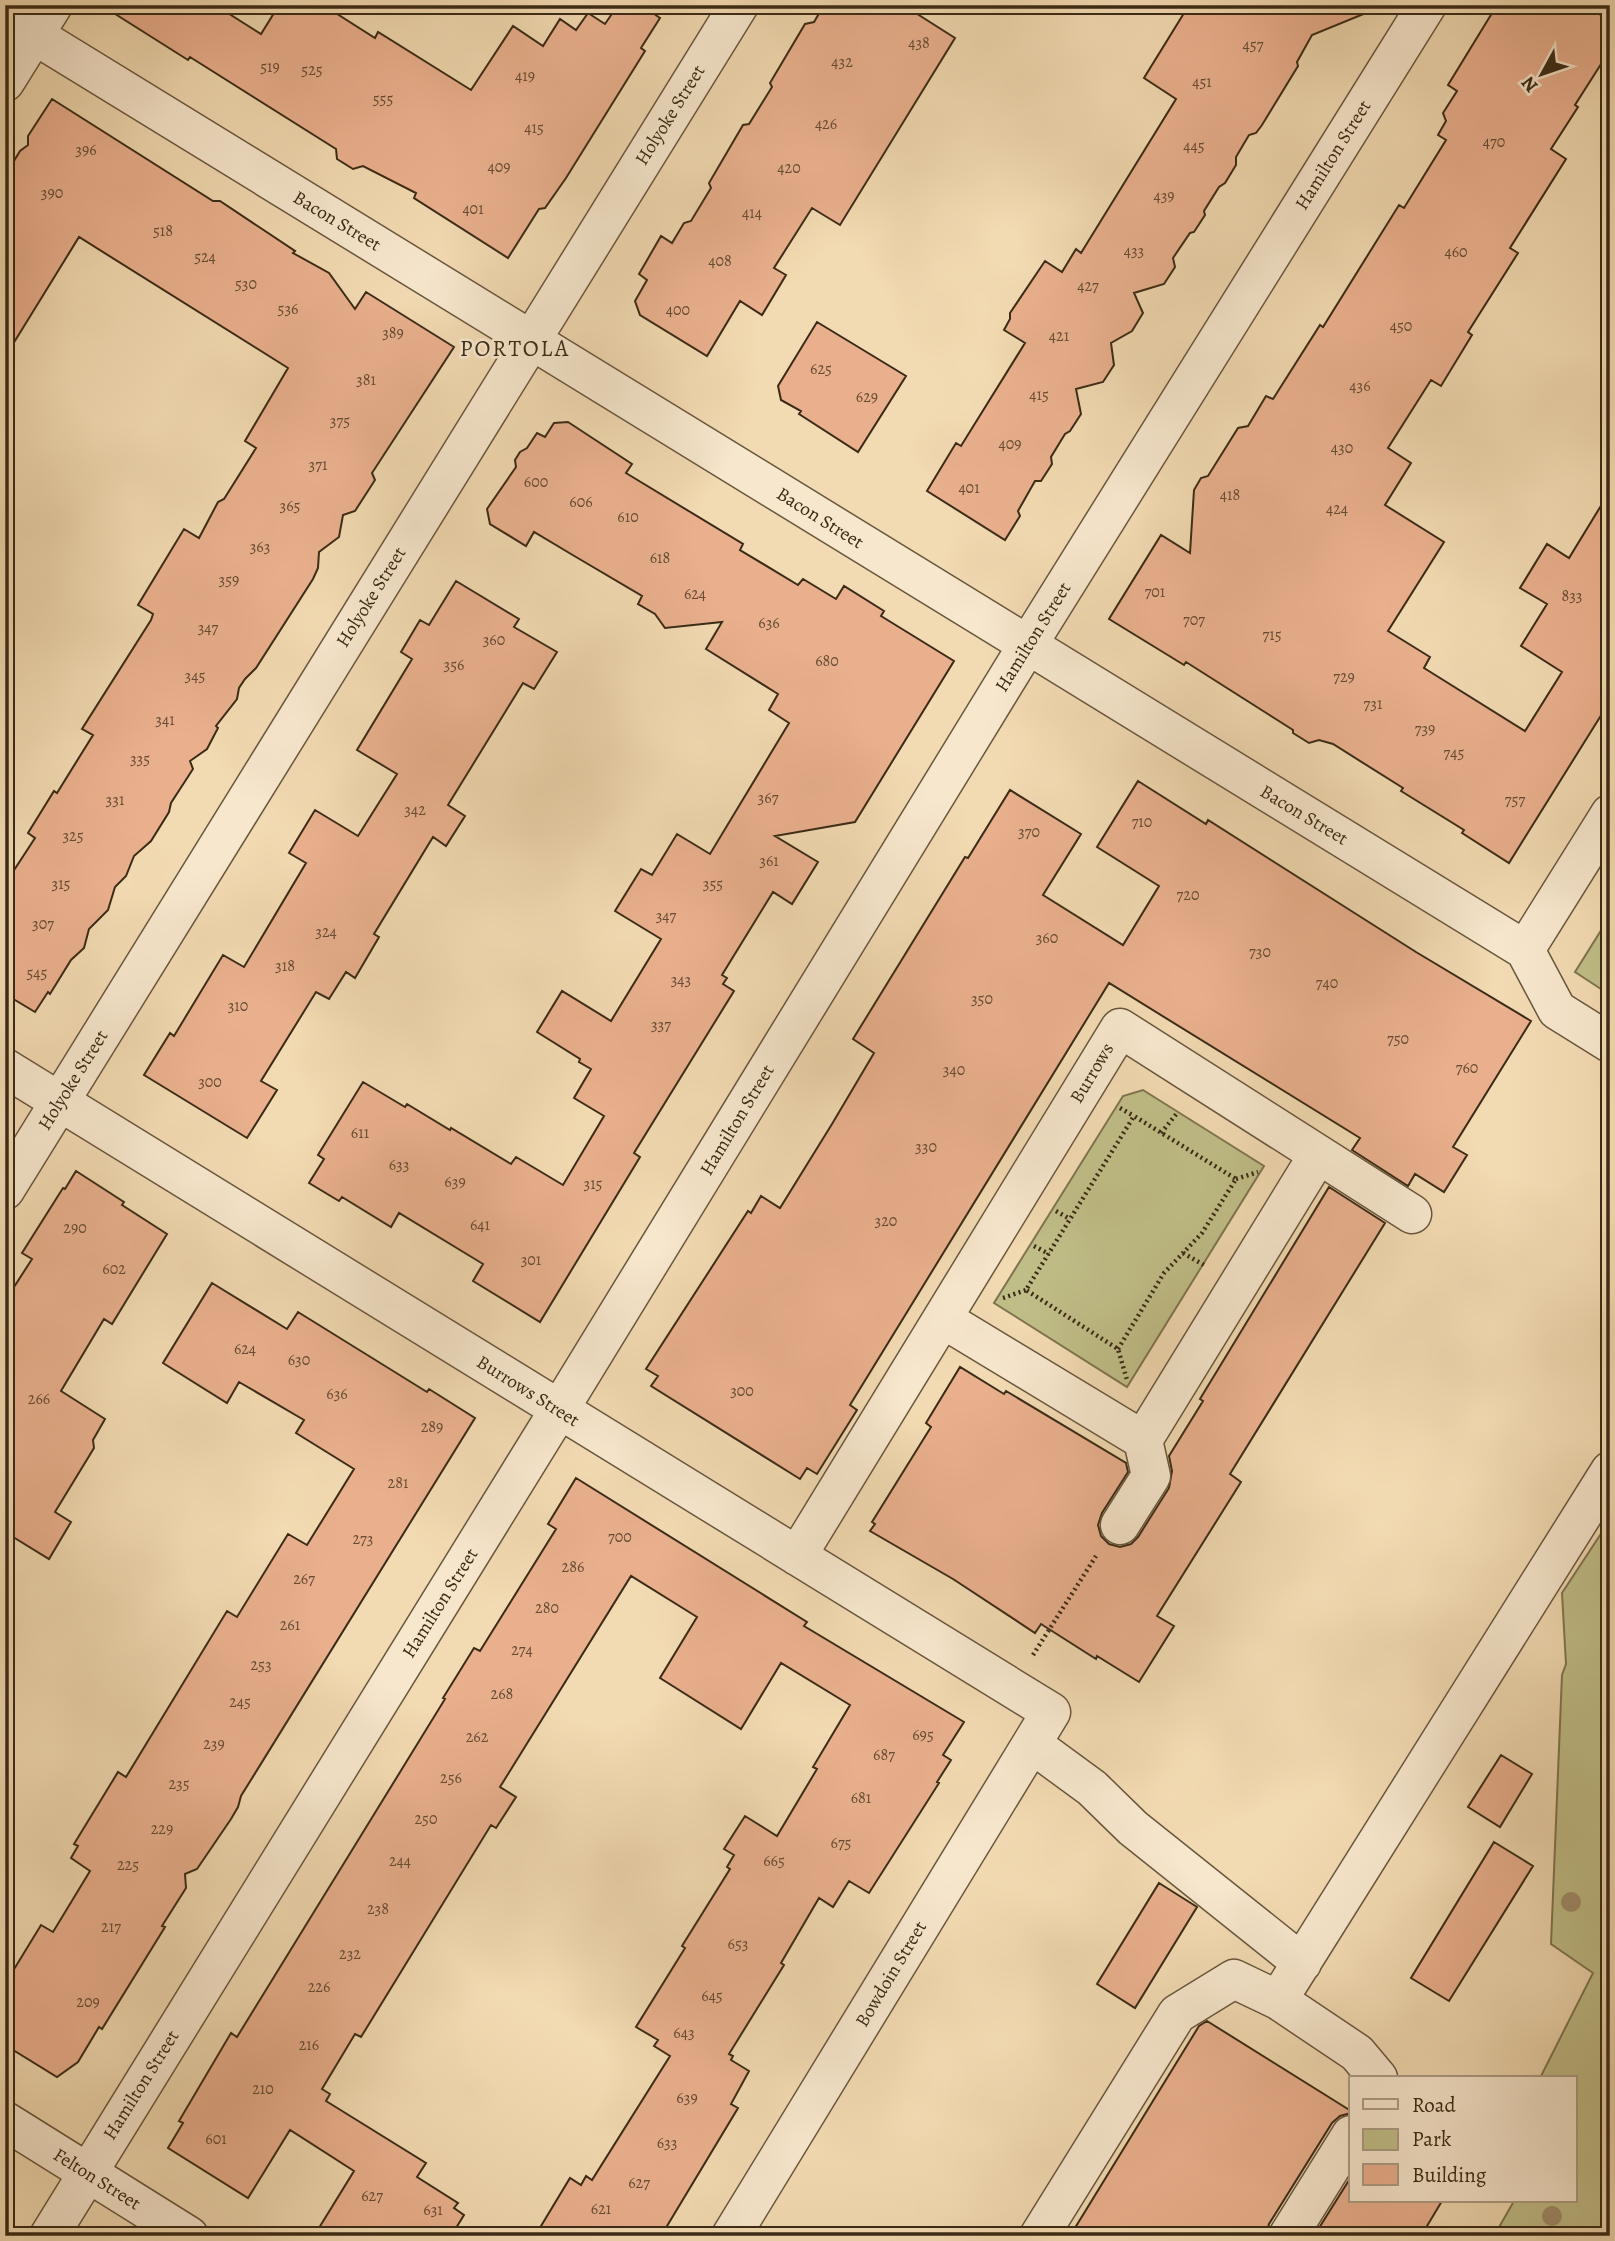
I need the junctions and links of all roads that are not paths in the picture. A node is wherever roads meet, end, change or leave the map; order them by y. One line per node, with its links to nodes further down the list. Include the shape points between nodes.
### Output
1 (738, 5): 5 (street, Holyoke Street)
2 (1427, 5): 6 (street, Hamilton Street)
3 (31, 19): 4 (street); 5 (street, Bacon Street)
4 (5, 82)
5 (531, 340): 6 (street, Bacon Street); 11 (street, Holyoke Street)
6 (1027, 646): 8 (street, Bacon Street); 16 (street, Hamilton Street)
7 (1610, 814): 8 (street)
8 (1525, 950): 9 (street, via 1557,1010)
9 (1610, 1043)
10 (5, 1068): 11 (street, Burrows Street)
11 (60, 1101): 13 (street, Holyoke Street); 16 (street, Burrows Street)
12 (1318, 1155): 14 (street, Burrows); 15 (street, Burrows, via 1120,1028); 17 (street)
13 (5, 1190)
14 (1412, 1214)
15 (943, 1319): 17 (street); 20 (street, Burrows)
16 (559, 1410): 20 (street, Burrows Street); 28 (street, Hamilton Street)
17 (1143, 1440): 19 (street, via 1151,1476)
18 (1610, 1471): 23 (street)
19 (1120, 1525)
20 (797, 1556): 21 (street, Burrows Street)
21 (1051, 1712): 22 (street, Bowdoin Street)
22 (1032, 1744): 23 (street, via 1092,1788 1133,1828); 31 (street, Bowdoin Street)
23 (1302, 1963): 24 (street)
24 (1278, 2000): 25 (street, via 1357,2053); 32 (street, via 1234,1979 1177,2014)
25 (1376, 2076)
26 (5, 2121): 28 (street, Felton Street)
27 (1349, 2138): 33 (street)
28 (87, 2173): 29 (street, Hamilton Street); 30 (street, Felton Street)
29 (49, 2236)
30 (189, 2236)
31 (731, 2236)
32 (1039, 2236)
33 (1288, 2236)

